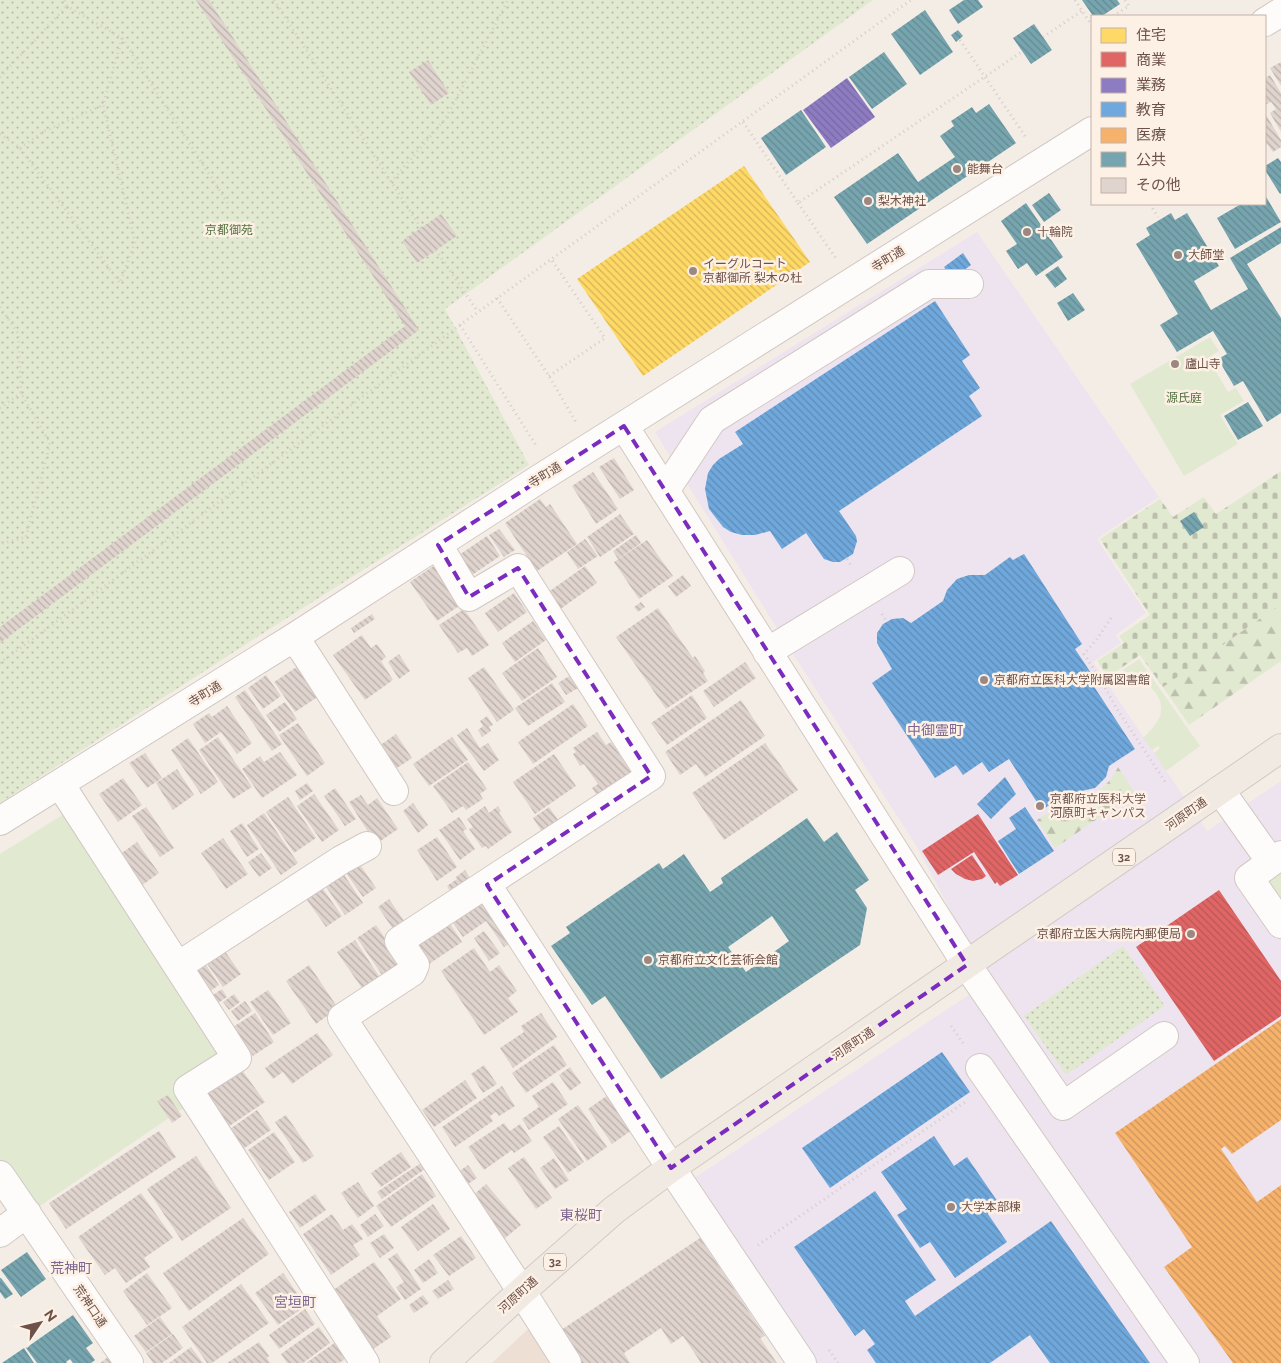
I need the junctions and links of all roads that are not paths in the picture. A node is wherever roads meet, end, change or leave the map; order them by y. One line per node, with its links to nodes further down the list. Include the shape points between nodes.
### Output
1 (1281, 12): 2 (street)
2 (1266, 21)
3 (1091, 132): 5 (street, 寺町通)
4 (969, 284): 6 (street, via 929,284 712,420)
5 (624, 426): 6 (street); 7 (street, 寺町通)
6 (665, 491): 10 (street)
7 (438, 545): 9 (street, 寺町通); 18 (street, via 469,597 518,568 651,776)
8 (900, 571): 10 (street)
9 (293, 638): 12 (street, 寺町通); 14 (street)
10 (767, 652): 20 (street)
11 (1281, 748): 13 (main road, 河原町通 / 32)
12 (60, 784): 15 (street, 寺町通); 21 (street)
13 (1220, 790): 17 (street); 20 (main road, 河原町通 / 32)
14 (394, 791)
15 (0, 821)
16 (367, 846): 21 (street)
17 (1276, 859): 19 (street, via 1249,878)
18 (487, 885): 24 (street); 28 (street, via 399,941 415,966 412,972 342,1018)
19 (1281, 924)
20 (967, 965): 22 (street, via 1063,1106); 24 (main road, 河原町通 / 32)
21 (178, 966): 30 (street, via 237,1058 188,1089)
22 (1164, 1036)
23 (986, 1076): 34 (street)
24 (671, 1168): 28 (main road, 河原町通 / 32, via 614,1210); 33 (street)
25 (0, 1175): 26 (street, 荒神口通)
26 (27, 1214): 27 (street); 29 (street, 荒神口通)
27 (0, 1233)
28 (521, 1292): 31 (main road, 河原町通 / 32); 32 (street)
29 (129, 1363)
30 (365, 1363)
31 (444, 1363)
32 (567, 1363)
33 (802, 1363)
34 (1185, 1363)

